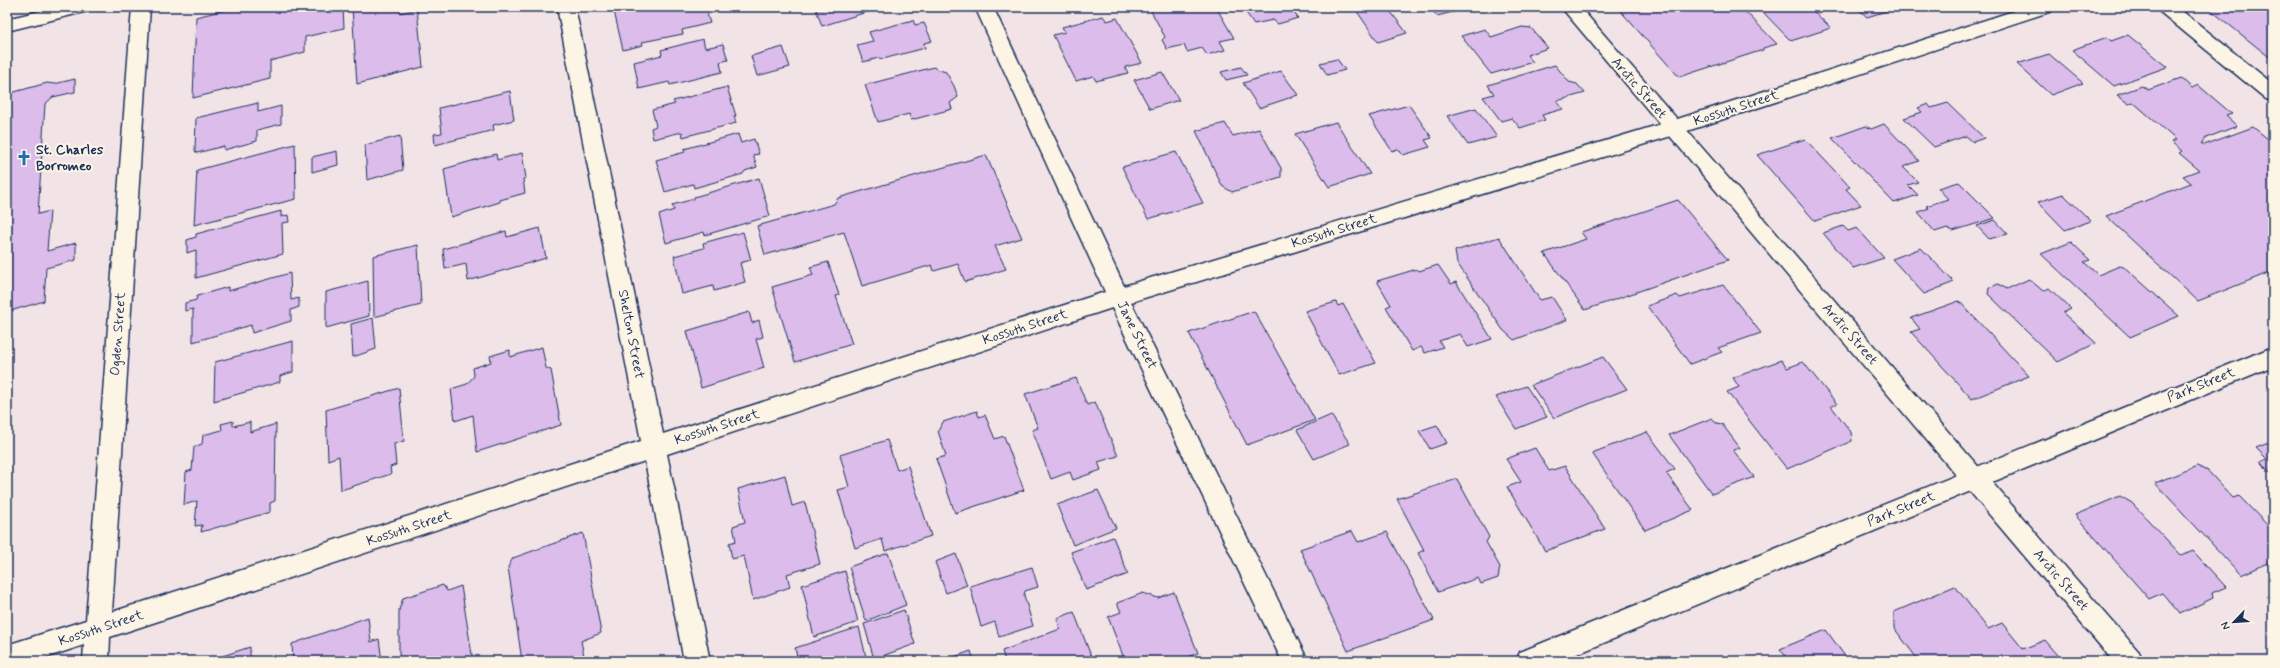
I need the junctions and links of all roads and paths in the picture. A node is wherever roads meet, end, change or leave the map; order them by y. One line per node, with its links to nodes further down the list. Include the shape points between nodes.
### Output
1 (82, 7): 8 (street)
2 (141, 7): 15 (street, Ogden Street)
3 (566, 7): 13 (street, Shelton Street)
4 (984, 7): 11 (street, Jane Street)
5 (1570, 7): 10 (street, Arctic Street)
6 (2046, 7): 10 (street, Kossuth Street)
7 (2165, 7): 9 (street)
8 (7, 25)
9 (2273, 94)
10 (1674, 128): 11 (street, Kossuth Street); 14 (street, Arctic Street)
11 (1118, 297): 13 (street, Kossuth Street); 19 (street, Jane Street)
12 (2273, 356): 14 (street, Park Street)
13 (654, 448): 15 (street, Kossuth Street); 18 (street, Shelton Street)
14 (1974, 479): 20 (street, Park Street); 21 (street, Arctic Street)
15 (98, 629): 16 (street, Kossuth Street); 17 (street, Ogden Street)
16 (7, 658)
17 (96, 661)
18 (697, 661)
19 (1295, 661)
20 (1529, 661)
21 (2130, 661)

